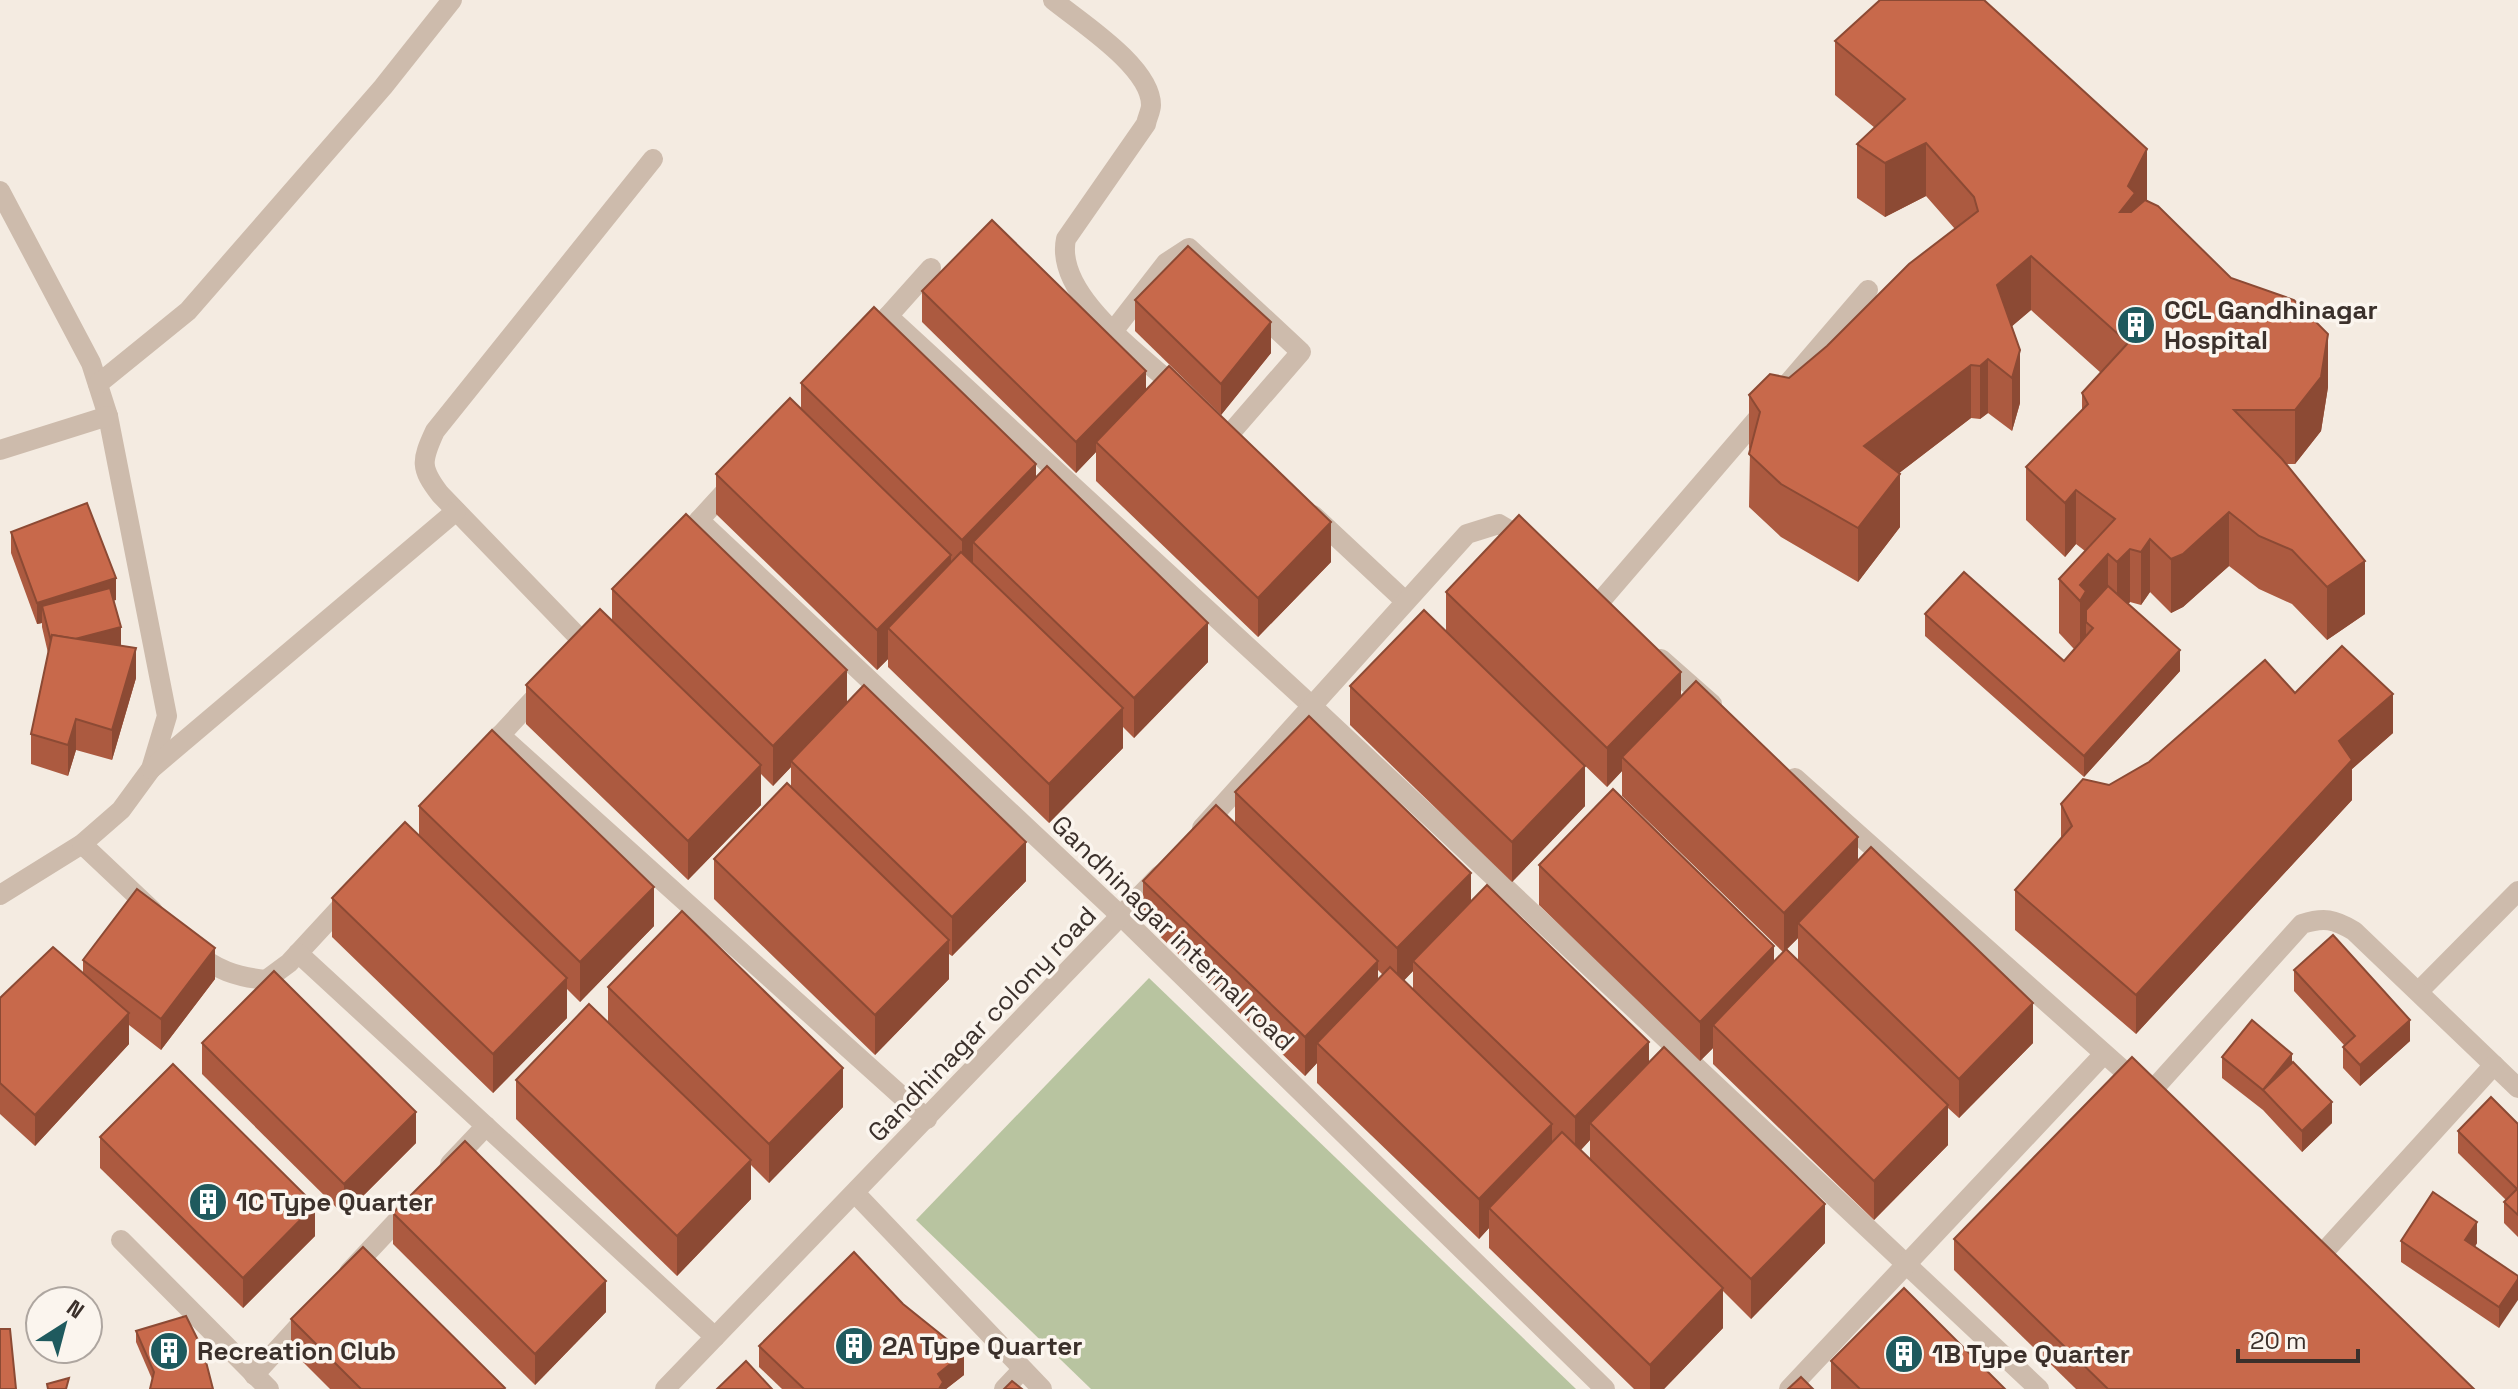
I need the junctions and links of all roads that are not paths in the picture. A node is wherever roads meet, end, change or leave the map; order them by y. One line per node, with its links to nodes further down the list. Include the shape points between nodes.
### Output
1 (452, 0): 10 (street, via 188,311)
2 (1053, 0): 8 (street, via 1122,56 1144,83 1151,105 1146,124 1066,239 1063,256 1085,303)
3 (653, 159): 17 (street, via 435,431 424,455 424,473)
4 (0, 191): 10 (street, via 49,277)
5 (931, 268): 7 (street)
6 (1868, 290): 22 (street)
7 (888, 316): 9 (street); 26 (street)
8 (1114, 330): 11 (street); 13 (street, via 1166,263 1189,248 1211,266 1301,352)
9 (867, 339)
10 (98, 384): 12 (street)
11 (1194, 404)
12 (108, 416): 14 (street); 30 (street, via 167,716)
13 (1228, 436)
14 (0, 450)
15 (752, 464): 18 (street)
16 (1294, 498): 21 (street)
17 (456, 511): 23 (street); 30 (street)
18 (699, 520): 19 (street); 36 (street, Gandhinagar internal road)
19 (678, 543)
20 (1545, 555): 21 (street, Gandhinagar colony road, via 1499,524 1467,534)
21 (1404, 600): 26 (street, Gandhinagar colony road)
22 (1599, 604)
23 (585, 644)
24 (1646, 645): 27 (street)
25 (553, 678): 28 (street)
26 (1312, 706): 36 (street, Gandhinagar colony road); 47 (street)
27 (1728, 719)
28 (500, 735): 31 (street); 42 (street)
29 (1775, 760): 39 (street)
30 (151, 769): 32 (street, via 121,810)
31 (468, 770)
32 (82, 844): 35 (street); 37 (street, via 206,962 236,977 266,980)
33 (362, 884): 37 (street)
34 (2518, 891): 38 (street)
35 (0, 895)
36 (1122, 917): 42 (street, Gandhinagar colony road); 55 (street, Gandhinagar internal road)
37 (298, 953): 43 (street)
38 (2420, 990): 39 (street, via 2333,919 2302,924 2156,1099); 40 (street)
39 (2104, 1054): 47 (street)
40 (2494, 1065): 41 (street); 46 (street)
41 (2518, 1088)
42 (927, 1119): 44 (street, Gandhinagar colony road)
43 (486, 1126): 48 (street); 50 (street)
44 (855, 1193): 48 (street, Gandhinagar colony road); 49 (street)
45 (121, 1240): 50 (street)
46 (2322, 1254)
47 (1906, 1266): 56 (street); 57 (street)
48 (715, 1337): 52 (street, Gandhinagar colony road)
49 (1021, 1371): 53 (street); 54 (street)
50 (254, 1375): 51 (street)
51 (269, 1389)
52 (665, 1389)
53 (1004, 1389)
54 (1042, 1389)
55 (1605, 1389)
56 (1789, 1389)
57 (2039, 1389)

